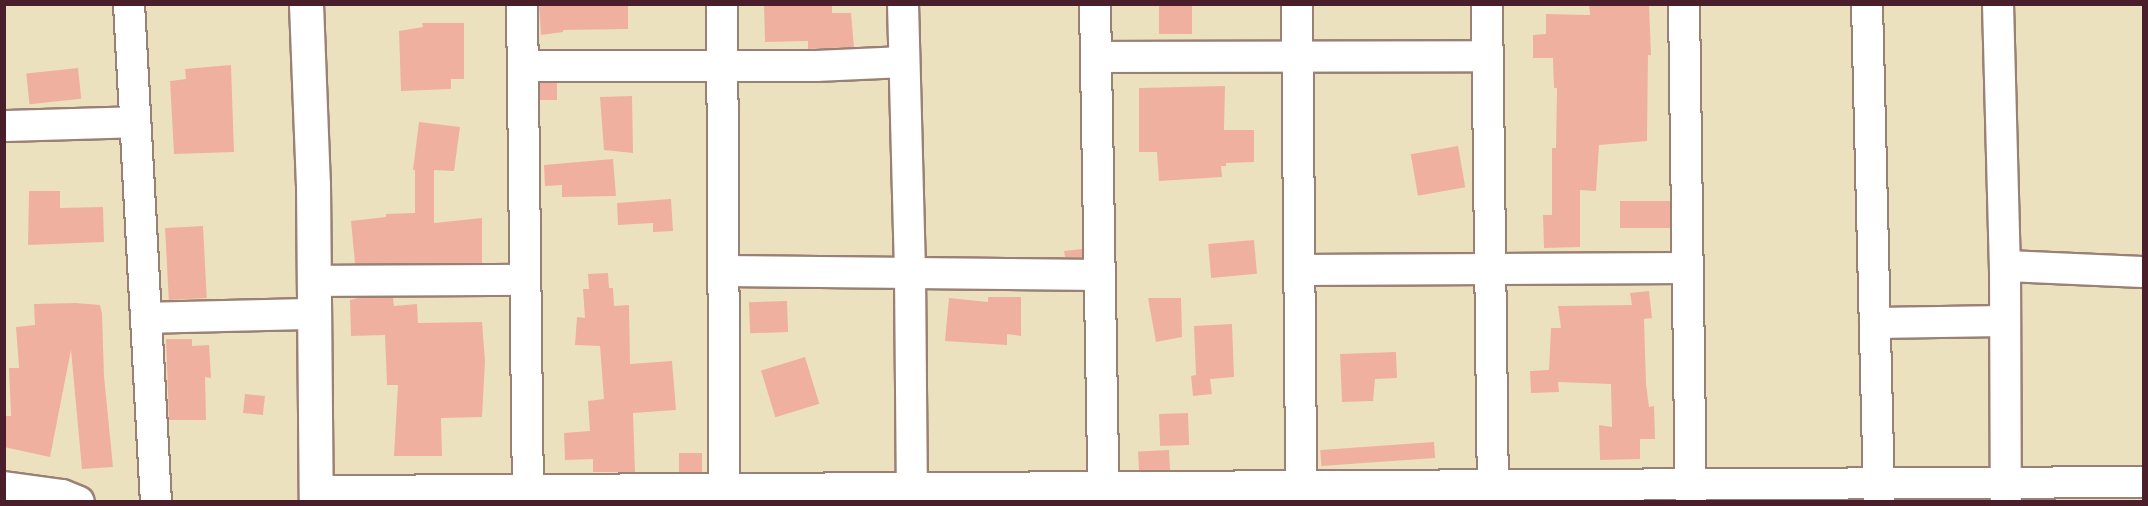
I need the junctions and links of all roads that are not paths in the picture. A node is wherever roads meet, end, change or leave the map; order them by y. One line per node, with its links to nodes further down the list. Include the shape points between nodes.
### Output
1 (129, 4): 18 (street)
2 (306, 4): 29 (street)
3 (522, 4): 16 (street)
4 (722, 4): 17 (street)
5 (903, 4): 15 (street)
6 (1095, 4): 14 (street)
7 (1296, 4): 12 (street)
8 (1487, 4): 13 (street)
9 (1684, 4): 21 (street)
10 (1867, 4): 33 (street)
11 (1998, 4): 20 (street)
12 (1296, 55): 13 (street); 14 (street); 22 (street)
13 (1487, 56): 23 (street)
14 (1096, 57): 27 (street)
15 (904, 62): 17 (street); 26 (street)
16 (523, 66): 17 (street); 28 (street)
17 (723, 66): 24 (street)
18 (135, 122): 19 (street); 31 (street)
19 (4, 126)
20 (2005, 266): 25 (street); 32 (street)
21 (1687, 268): 23 (street); 37 (street)
22 (1299, 270): 23 (street); 40 (street)
23 (1490, 270): 41 (street)
24 (726, 271): 26 (street); 42 (street)
25 (2144, 272)
26 (910, 273): 27 (street); 43 (street)
27 (1100, 275): 39 (street)
28 (524, 280): 29 (street); 45 (street)
29 (313, 281): 30 (street)
30 (313, 314): 31 (street); 44 (street)
31 (146, 318): 47 (street)
32 (2005, 321): 33 (street); 36 (street)
33 (1875, 323): 38 (street)
34 (4, 487): 46 (street)
35 (2131, 489): 36 (street)
36 (2005, 492): 38 (street)
37 (1691, 493): 38 (street); 41 (street)
38 (1879, 493)
39 (1104, 494): 40 (street); 43 (street)
40 (1301, 494): 41 (street)
41 (1493, 494)
42 (725, 495): 43 (street); 45 (street)
43 (912, 495)
44 (316, 496): 45 (street)
45 (528, 496)
46 (79, 501)
47 (156, 501)

